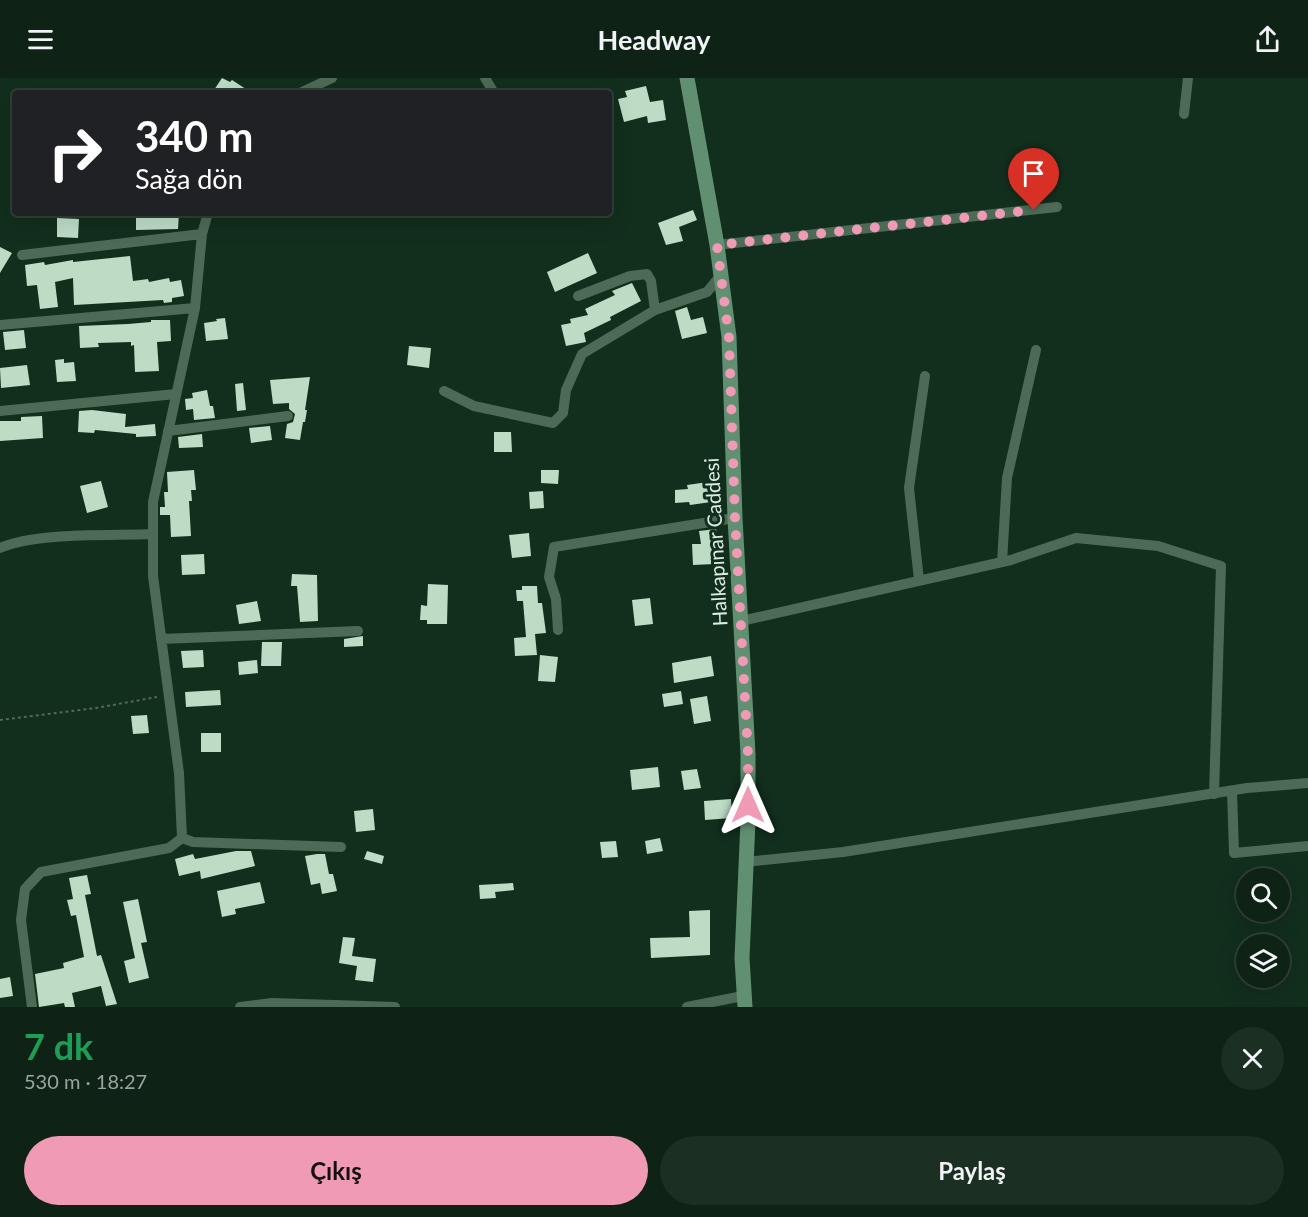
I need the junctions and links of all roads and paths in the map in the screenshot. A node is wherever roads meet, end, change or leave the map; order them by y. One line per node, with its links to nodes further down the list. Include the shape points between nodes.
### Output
1 (328, 78): 4 (street)
2 (687, 78): 9 (main road, Halkapınar Caddesi)
3 (1188, 78): 5 (street)
4 (306, 90)
5 (1184, 114)
6 (1056, 207): 9 (street)
7 (207, 216): 8 (street)
8 (202, 234): 10 (street); 13 (street)
9 (717, 245): 11 (main road, Halkapınar Caddesi)
10 (22, 255)
11 (721, 275): 14 (street, via 707,292); 23 (main road, Halkapınar Caddesi, via 729,338)
12 (578, 296): 14 (street, via 630,276 647,274)
13 (195, 308): 15 (street); 19 (street)
14 (655, 310): 18 (street, via 582,354 566,390 562,413 553,423 474,406)
15 (0, 325)
16 (1036, 350): 26 (street, via 1007,478)
17 (925, 376): 27 (street, via 909,488)
18 (444, 391)
19 (176, 394): 20 (street); 22 (street)
20 (0, 411)
21 (288, 416): 22 (street)
22 (168, 431): 24 (street, via 153,502)
23 (735, 518): 28 (main road, Halkapınar Caddesi); 29 (street, via 554,547 549,577 556,599)
24 (153, 534): 25 (street, via 49,538); 31 (street, via 153,576)
25 (0, 548)
26 (1002, 562): 27 (street); 36 (street, via 1076,538 1158,546 1221,566)
27 (919, 580): 28 (street)
28 (741, 621): 41 (main road, Halkapınar Caddesi, via 748,754)
29 (558, 630)
30 (358, 631): 31 (street)
31 (161, 639): 32 (street)
32 (168, 694): 33 (path); 37 (street, via 179,773)
33 (0, 720)
34 (1308, 783): 35 (street)
35 (1232, 791): 36 (street); 38 (street, via 1234,853)
36 (1214, 794): 40 (street, via 843,852)
37 (182, 838): 39 (street, via 193,842); 42 (street, via 169,848 40,872 25,889 21,920)
38 (1308, 846)
39 (341, 847)
40 (755, 861)
41 (744, 1001): 45 (street)
42 (32, 1007)
43 (240, 1007): 44 (street, via 272,1003)
44 (395, 1007)
45 (687, 1007)

